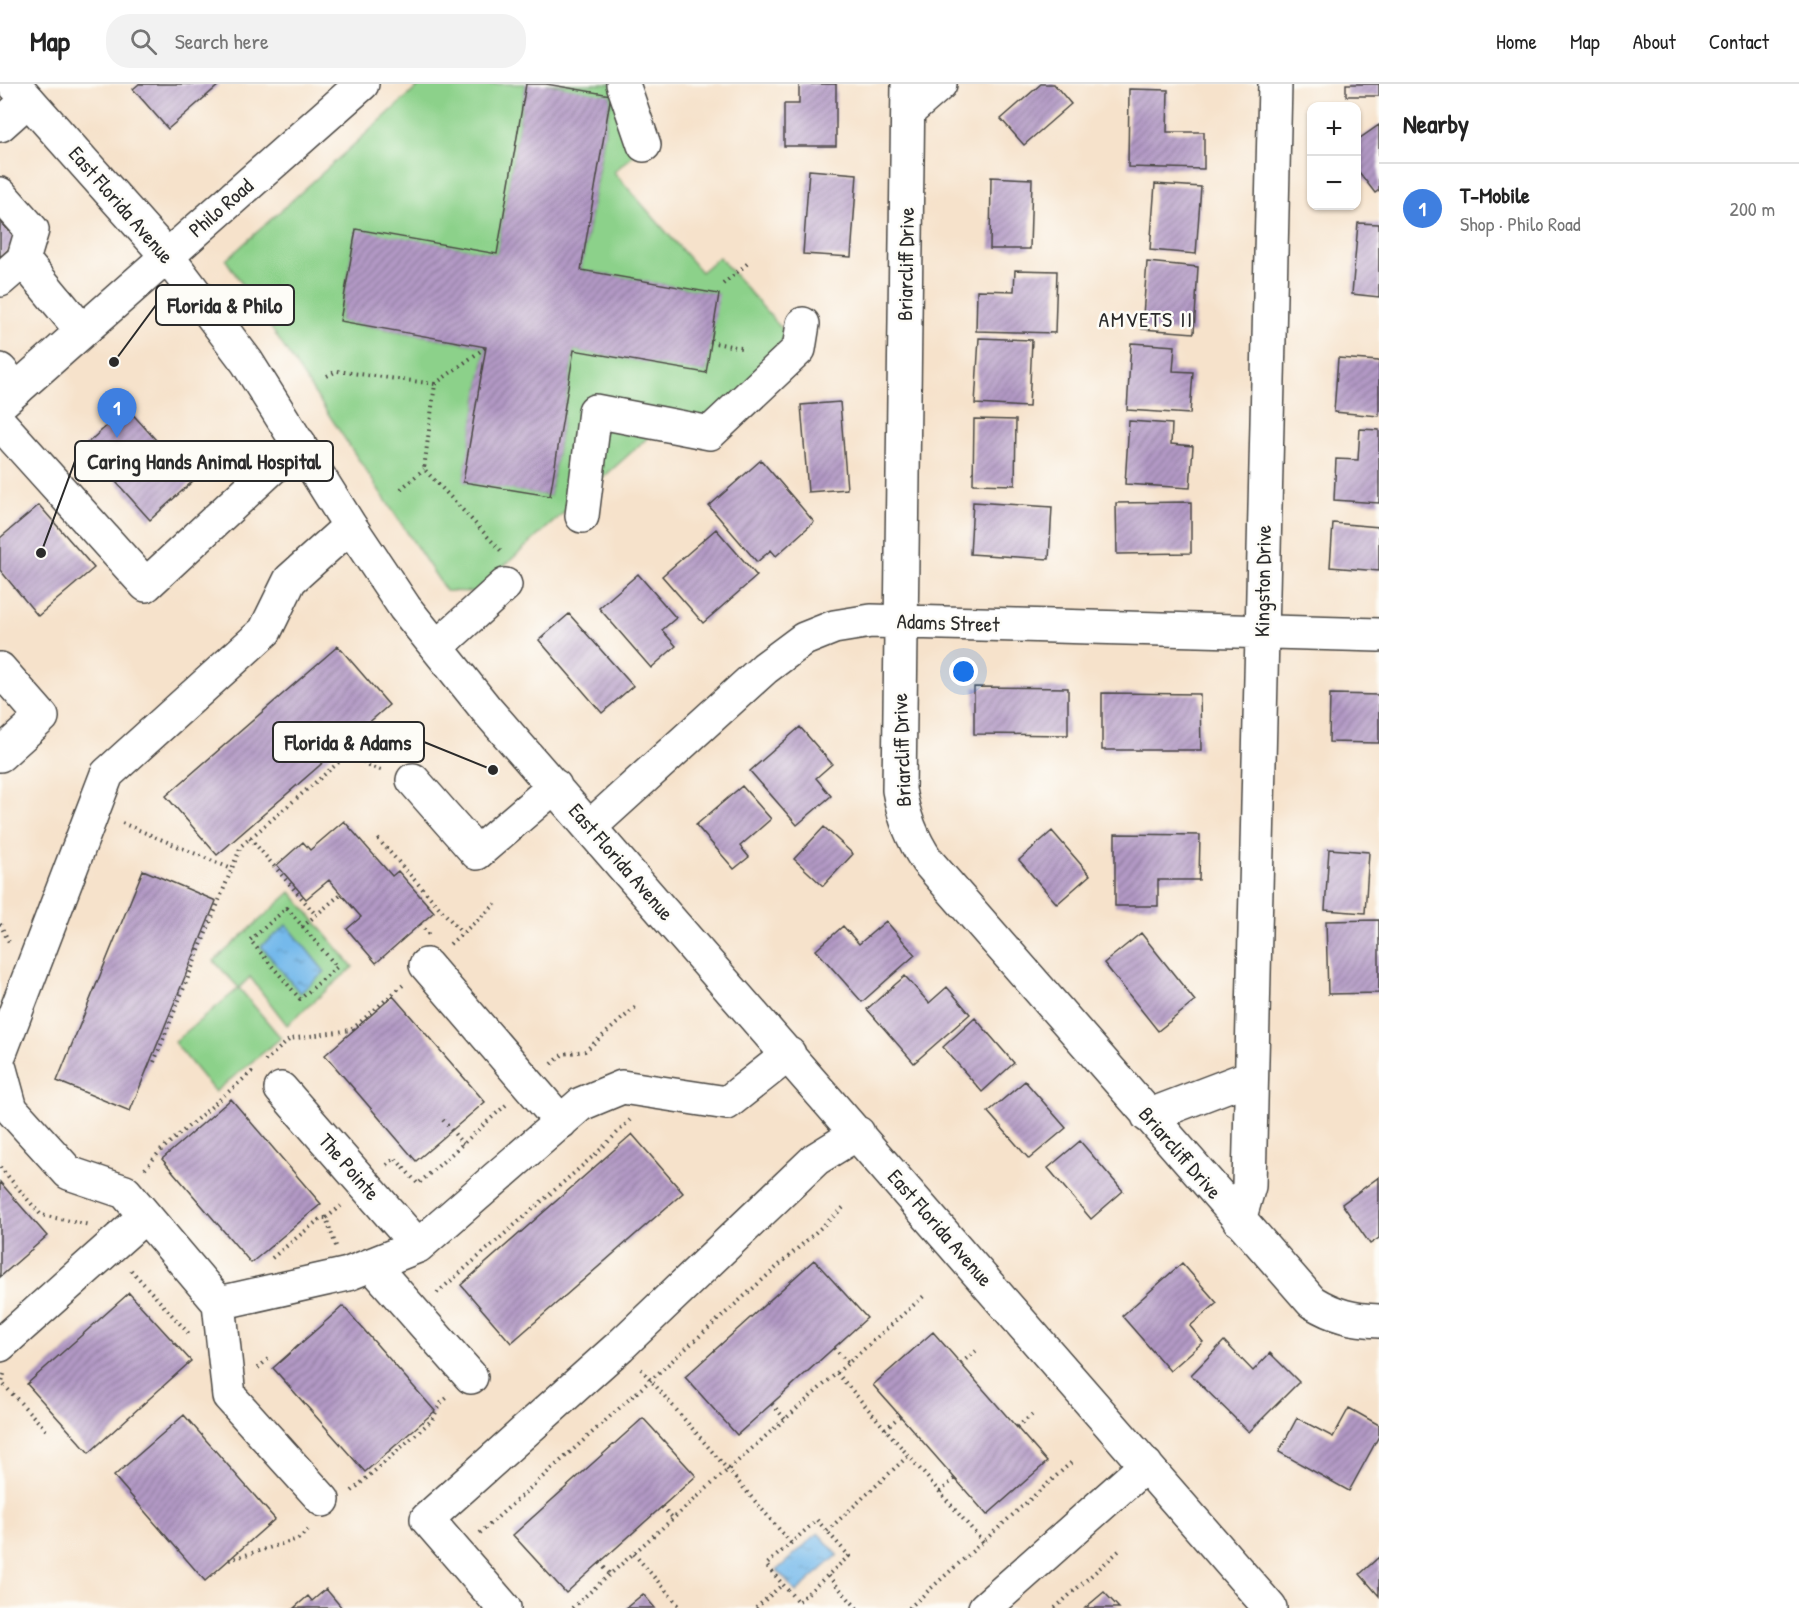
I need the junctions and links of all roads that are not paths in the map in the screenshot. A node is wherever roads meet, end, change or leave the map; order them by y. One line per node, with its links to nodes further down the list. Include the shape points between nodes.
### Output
1 (362, 84): 10 (street, Philo Road)
2 (623, 84): 8 (street)
3 (940, 84): 6 (street)
4 (1275, 84): 21 (street, Kingston Drive)
5 (21, 92): 7 (street); 10 (street, East Florida Avenue)
6 (908, 98): 20 (street, Briarcliff Drive)
7 (0, 125)
8 (644, 145)
9 (0, 194): 11 (street, via 32,230)
10 (167, 256): 13 (street, Philo Road); 16 (street, East Florida Avenue, via 223,327)
11 (8, 268): 13 (street)
12 (803, 324): 17 (street, via 799,349 710,433 595,411)
13 (82, 331): 14 (street, Philo Road)
14 (6, 388)
15 (0, 423): 16 (street, via 146,585)
16 (299, 443): 18 (street, East Florida Avenue)
17 (582, 516)
18 (350, 526): 23 (street, East Florida Avenue, via 405,608); 30 (street, via 290,580 265,631 107,774)
19 (506, 571): 23 (street)
20 (901, 621): 21 (street, Adams Street); 28 (street, Adams Street, via 834,627 804,639 765,668); 35 (street, Briarcliff Drive, via 899,790 904,819 913,839 927,861)
21 (1261, 632): 22 (street, Adams Street); 33 (street, Kingston Drive)
22 (1379, 635)
23 (437, 647): 27 (street, East Florida Avenue)
24 (0, 669): 25 (street, via 42,717)
25 (0, 755)
26 (413, 780): 27 (street, via 477,854)
27 (555, 786): 28 (street, East Florida Avenue)
28 (591, 826): 31 (street, East Florida Avenue)
29 (426, 965): 36 (street)
30 (0, 1053)
31 (789, 1054): 36 (street, via 727,1102 622,1087 581,1104); 37 (street, East Florida Avenue)
32 (0, 1069): 38 (street, via 11,1109 69,1173)
33 (1250, 1077): 35 (street); 39 (street, Kingston Drive, via 1248,1186)
34 (280, 1089): 40 (street, The Pointe)
35 (1148, 1116): 39 (street, Briarcliff Drive)
36 (561, 1122): 40 (street)
37 (858, 1133): 46 (street, East Florida Avenue); 48 (street, via 816,1159 620,1346 427,1519)
38 (135, 1204): 42 (street); 44 (street)
39 (1239, 1220): 43 (street, Briarcliff Drive, via 1312,1302 1350,1320)
40 (418, 1246): 41 (street)
41 (360, 1270): 42 (street); 45 (street, via 412,1310)
42 (219, 1303): 47 (street, via 229,1396)
43 (1379, 1321)
44 (2, 1359)
45 (471, 1377)
46 (1146, 1465): 49 (street); 50 (street, East Florida Avenue)
47 (327, 1507)
48 (504, 1608)
49 (985, 1608)
50 (1270, 1608)

